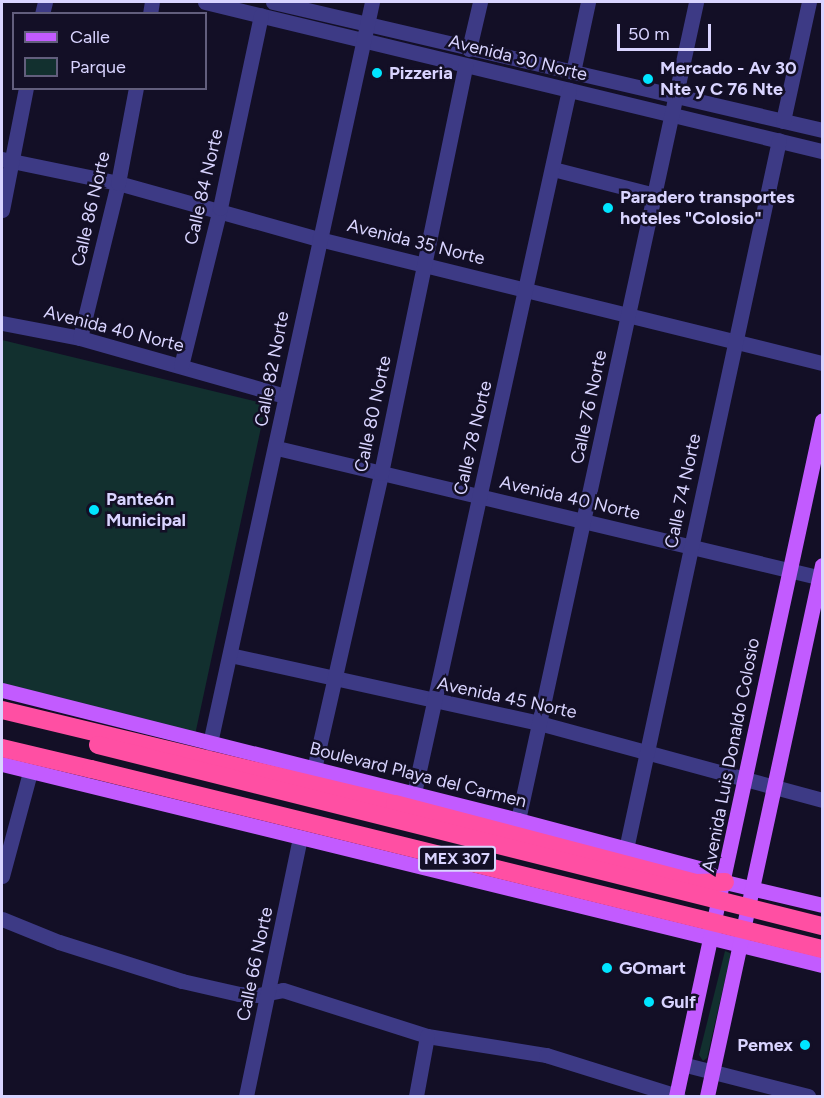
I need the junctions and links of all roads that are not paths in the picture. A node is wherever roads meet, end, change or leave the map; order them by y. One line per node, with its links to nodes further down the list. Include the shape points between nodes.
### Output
1 (205, 2): 8 (street, Avenida 30 Norte)
2 (273, 2): 9 (street, Avenida 30 Norte)
3 (372, 2): 9 (street, Calle 82 Norte)
4 (480, 2): 11 (street)
5 (588, 2): 13 (street)
6 (696, 2): 17 (street, Calle 76 Norte)
7 (809, 2): 19 (street)
8 (261, 15): 10 (street, Avenida 30 Norte); 27 (street, Calle 84 Norte)
9 (368, 23): 10 (street, Calle 82 Norte); 11 (street, Avenida 30 Norte)
10 (364, 40): 12 (street, Avenida 30 Norte); 29 (street, Calle 82 Norte)
11 (469, 49): 13 (street, Avenida 30 Norte)
12 (465, 66): 16 (street, Avenida 30 Norte); 30 (street, Calle 80 Norte)
13 (573, 72): 17 (street, Avenida 30 Norte)
14 (25, 90): 23 (street)
15 (136, 90): 25 (street, Calle 86 Norte)
16 (569, 90): 18 (street, Avenida 30 Norte); 24 (street, Calle 78 Norte)
17 (676, 96): 18 (street, Calle 76 Norte); 19 (street, Avenida 30 Norte)
18 (671, 115): 21 (street, Avenida 30 Norte); 26 (street, Calle 76 Norte)
19 (783, 121): 20 (street, Avenida 30 Norte)
20 (822, 130)
21 (780, 140): 22 (street, Avenida 30 Norte); 35 (street, Calle 74 Norte)
22 (822, 151)
23 (6, 160): 25 (street, Avenida 35 Norte); 28 (street)
24 (554, 169): 26 (street); 31 (street, Calle 78 Norte)
25 (118, 183): 27 (street, Avenida 35 Norte); 34 (street, Calle 86 Norte)
26 (655, 195): 32 (street, Calle 76 Norte)
27 (220, 208): 29 (street, Avenida 35 Norte); 37 (street, Calle 84 Norte)
28 (2, 210)
29 (319, 239): 30 (street, Avenida 35 Norte); 38 (street, Calle 82 Norte)
30 (423, 264): 31 (street, Avenida 35 Norte); 41 (street, Calle 80 Norte)
31 (527, 290): 32 (street, Avenida 35 Norte); 42 (street, Calle 78 Norte)
32 (630, 313): 35 (street, Avenida 35 Norte); 43 (street, Calle 76 Norte)
33 (2, 322): 34 (street, Avenida 40 Norte)
34 (80, 338): 37 (street, Avenida 40 Norte)
35 (735, 342): 36 (street, Avenida 35 Norte); 44 (street, Calle 74 Norte)
36 (822, 363)
37 (181, 366): 38 (street, Avenida 40 Norte)
38 (285, 396): 40 (street, Calle 82 Norte)
39 (822, 421): 45 (main road, Avenida Luis Donaldo Colosio)
40 (277, 448): 41 (street, Avenida 40 Norte); 47 (street, Calle 82 Norte)
41 (381, 473): 42 (street, Avenida 40 Norte); 48 (street, Calle 80 Norte)
42 (480, 497): 43 (street, Avenida 40 Norte); 50 (street, Calle 78 Norte)
43 (584, 520): 44 (street, Avenida 40 Norte); 53 (street, Calle 76 Norte)
44 (691, 546): 45 (street, Avenida 40 Norte); 56 (street, Calle 74 Norte)
45 (789, 570): 46 (street, Avenida 40 Norte); 60 (main road, Avenida Luis Donaldo Colosio)
46 (822, 573): 61 (main road)
47 (230, 655): 48 (street, Avenida 45 Norte); 54 (street, Calle 82 Norte)
48 (333, 678): 50 (street, Avenida 45 Norte); 58 (street, Calle 80 Norte)
49 (2, 690): 54 (main road, Boulevard Playa del Carmen)
50 (434, 702): 53 (street, Avenida 45 Norte); 62 (street, Calle 78 Norte)
51 (2, 710): 66 (highway)
52 (2, 721): 73 (highway, MEX 307, bridge)
53 (539, 723): 56 (street, Avenida 45 Norte); 64 (street, Calle 76 Norte)
54 (210, 743): 58 (main road, Boulevard Playa del Carmen)
55 (2, 748): 76 (highway, MEX 307, bridge)
56 (646, 752): 60 (street, Avenida 45 Norte); 66 (street, Calle 74 Norte)
57 (2, 764): 59 (main road)
58 (314, 769): 62 (main road, Boulevard Playa del Carmen)
59 (30, 772): 65 (main road); 67 (street)
60 (743, 776): 61 (street, Avenida 45 Norte); 68 (main road, Avenida Luis Donaldo Colosio)
61 (773, 786): 63 (street, Avenida 45 Norte); 69 (main road)
62 (414, 793): 64 (main road, Boulevard Playa del Carmen)
63 (822, 800)
64 (518, 820): 66 (main road, Boulevard Playa del Carmen)
65 (300, 838): 71 (main road); 78 (street, Calle 66 Norte)
66 (623, 856): 68 (highway, via 697,883); 71 (main road, via 636,893)
67 (2, 876)
68 (726, 882): 69 (main road); 74 (main road, Avenida Luis Donaldo Colosio)
69 (754, 889): 70 (main road); 75 (main road)
70 (822, 905)
71 (617, 915): 74 (main road)
72 (2, 919): 78 (street, via 59,942 182,981 239,994)
73 (822, 926)
74 (713, 938): 75 (main road); 80 (main road, Avenida Luis Donaldo Colosio)
75 (742, 945): 77 (main road); 81 (main road)
76 (822, 949)
77 (822, 965)
78 (269, 993): 79 (street, via 283,990); 82 (street, Calle 66 Norte)
79 (427, 1036): 83 (street); 84 (street, via 546,1055)
80 (686, 1065): 81 (street); 84 (main road, Avenida Luis Donaldo Colosio)
81 (713, 1072): 85 (main road); 86 (street)
82 (246, 1096)
83 (416, 1096)
84 (677, 1096)
85 (707, 1096)
86 (808, 1096)

